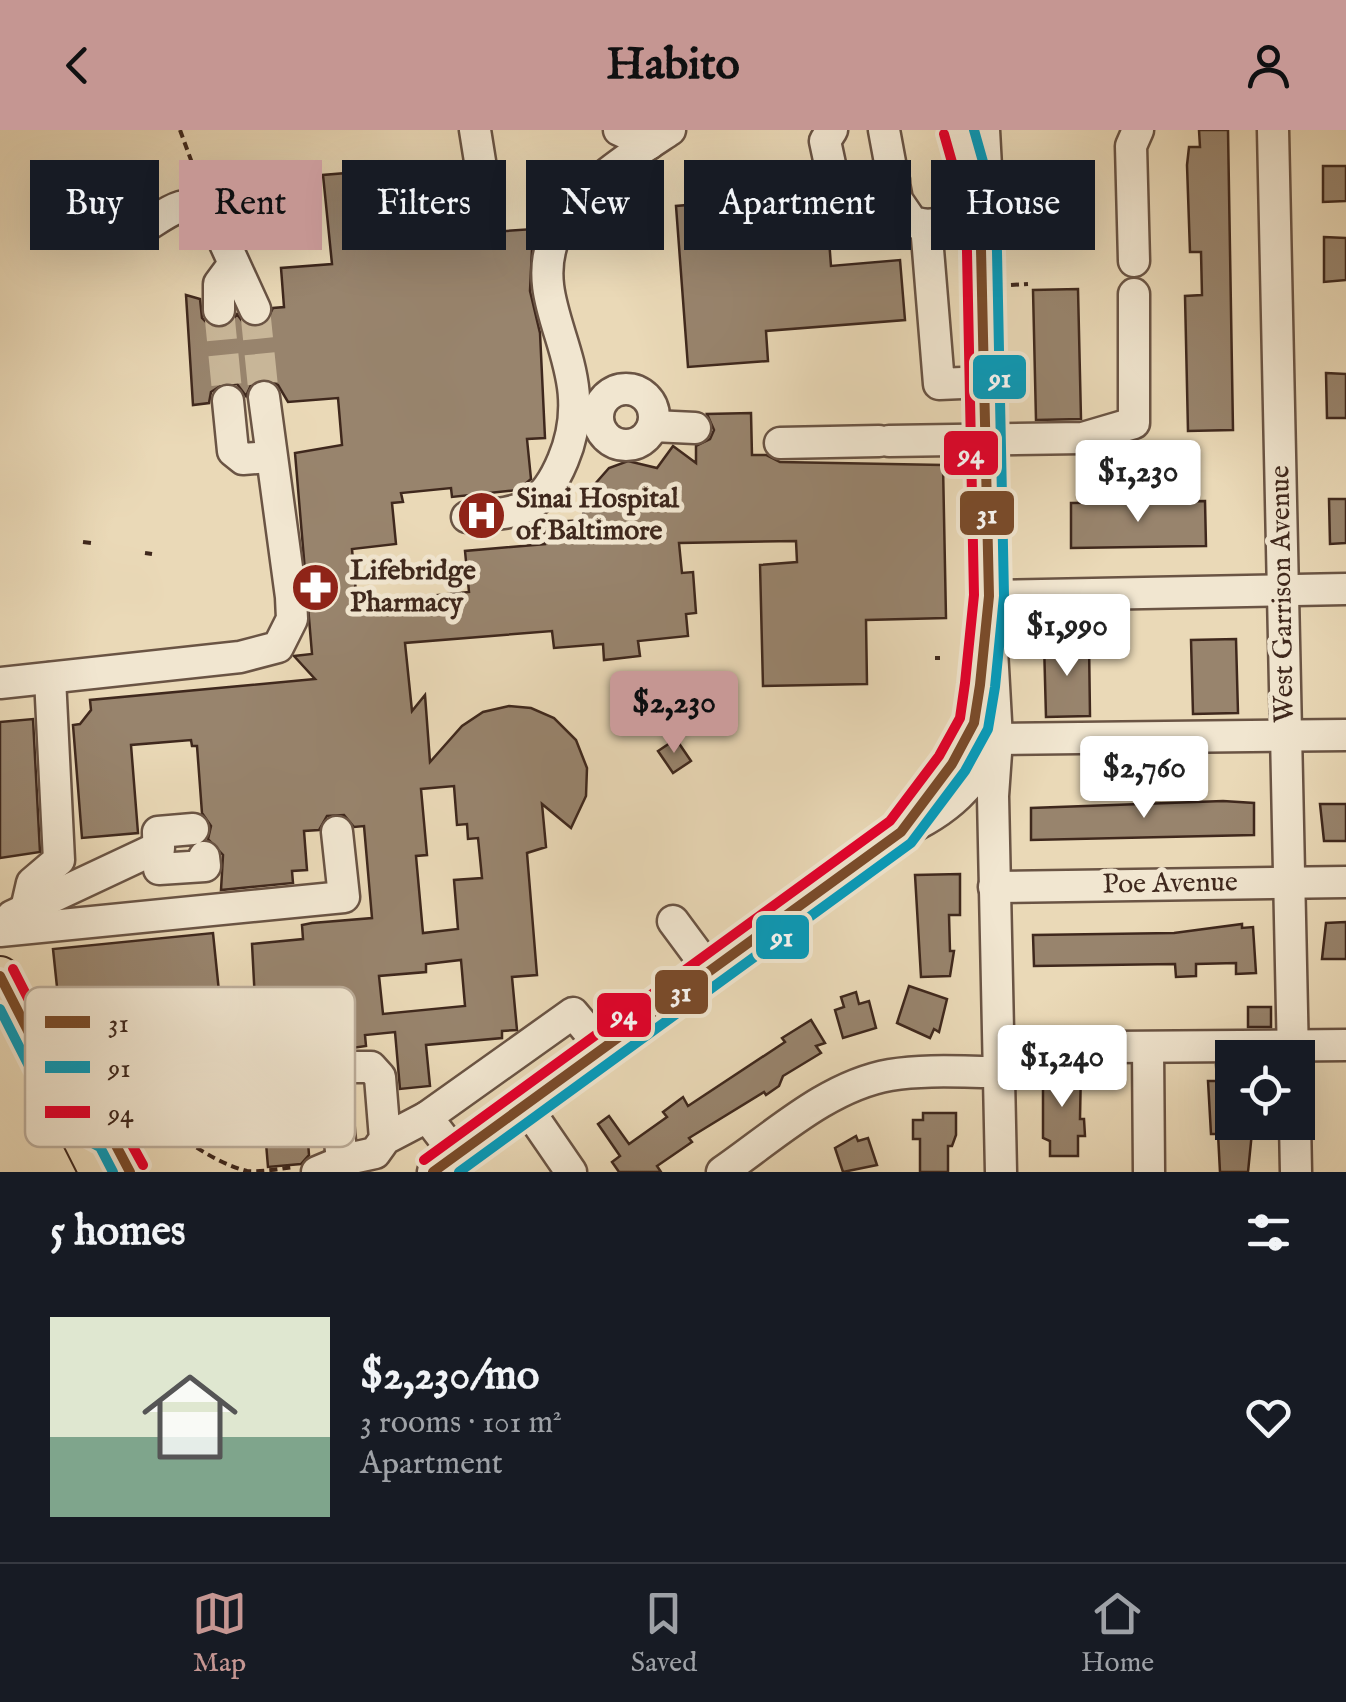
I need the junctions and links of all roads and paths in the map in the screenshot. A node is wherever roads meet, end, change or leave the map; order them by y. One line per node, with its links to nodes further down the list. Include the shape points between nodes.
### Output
1 (180, 130): 11 (path)
2 (475, 130): 12 (street)
3 (618, 130): 10 (street)
4 (832, 130): 13 (street, via 825,141)
5 (884, 130): 14 (street)
6 (958, 130): 15 (street)
7 (984, 130): 16 (street)
8 (1138, 130): 22 (street, via 1131,146)
9 (1273, 130): 41 (street, West Garrison Avenue)
10 (657, 135): 32 (street, via 574,205 554,240 550,298)
11 (191, 160)
12 (480, 160)
13 (829, 160)
14 (890, 160)
15 (966, 160)
16 (986, 160)
17 (159, 217): 23 (street, via 198,204 216,221)
18 (911, 221): 20 (street)
19 (931, 225): 20 (street)
20 (926, 226): 29 (street, via 939,384)
21 (982, 250): 29 (street)
22 (1134, 262)
23 (233, 265): 27 (street); 28 (street, via 219,284)
24 (1028, 284): 25 (path)
25 (1011, 285)
26 (1134, 294): 34 (street, via 1134,424 1083,438)
27 (254, 309)
28 (219, 310)
29 (985, 382): 34 (street)
30 (264, 397): 36 (street)
31 (228, 401): 36 (street, via 233,451 243,458)
32 (588, 406): 33 (street, via 613,442 632,444 653,426); 37 (street, via 546,493 527,509)
33 (696, 428)
34 (986, 440): 35 (street); 42 (street)
35 (780, 443)
36 (271, 457): 43 (street, via 292,620 278,647)
37 (467, 517)
38 (83, 542): 39 (path)
39 (91, 543)
40 (1346, 589): 41 (street)
41 (1283, 590): 42 (street); 46 (street, West Garrison Avenue)
42 (988, 596): 47 (street); 47 (street)
43 (50, 678): 44 (street); 53 (street, via 60,860 32,883)
44 (0, 683)
45 (1346, 735): 46 (street)
46 (1286, 738): 47 (street); 50 (street, West Garrison Avenue)
47 (981, 768): 52 (street); 57 (street)
48 (337, 832): 55 (street, via 344,897)
49 (199, 843): 53 (street, via 205,866 159,870 159,848)
50 (1290, 882): 51 (street, Poe Avenue); 52 (street, Poe Avenue); 60 (street, West Garrison Avenue)
51 (1346, 882)
52 (994, 887): 66 (street)
53 (13, 916): 55 (street)
54 (673, 920): 57 (street)
55 (56, 926): 56 (street)
56 (0, 931)
57 (710, 971): 62 (street)
58 (0, 976): 59 (main road)
59 (25, 1018)
60 (1293, 1040)
61 (1346, 1045): 65 (street)
62 (603, 1048): 69 (street); 70 (street, via 573,1014)
63 (1148, 1048): 64 (street); 66 (street); 83 (street)
64 (1215, 1049)
65 (1315, 1049)
66 (999, 1060): 81 (street, via 858,1085); 82 (street)
67 (355, 1067): 68 (street, via 371,1066 380,1077)
68 (382, 1101): 70 (street); 71 (street)
69 (525, 1105): 76 (street); 80 (street)
70 (426, 1117): 71 (street); 76 (street)
71 (385, 1140): 77 (street, via 375,1153)
72 (1295, 1140): 84 (street)
73 (91, 1147): 78 (main road)
74 (117, 1147): 79 (street)
75 (199, 1147): 77 (path, via 245,1170)
76 (445, 1164)
77 (329, 1167)
78 (99, 1172)
79 (130, 1172)
80 (571, 1172)
81 (722, 1172)
82 (1001, 1172)
83 (1149, 1172)
84 (1296, 1172)

